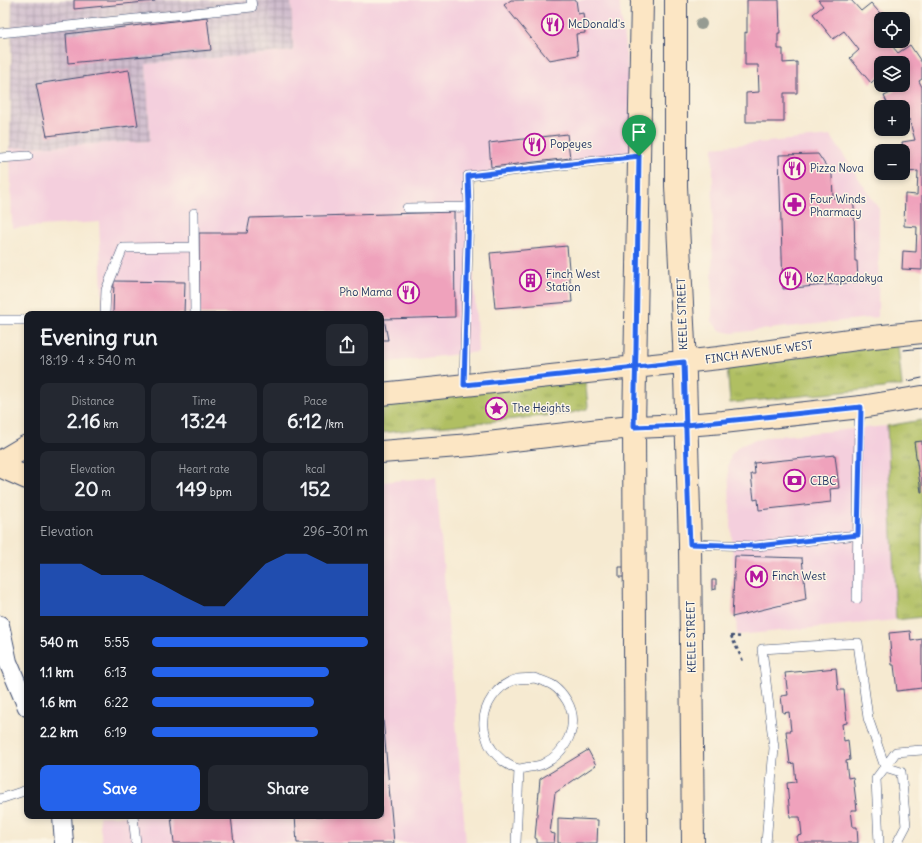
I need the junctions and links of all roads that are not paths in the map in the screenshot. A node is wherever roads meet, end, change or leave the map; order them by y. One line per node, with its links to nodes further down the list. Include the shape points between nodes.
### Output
1 (251, 0): 4 (lane, via 252,7)
2 (642, 0): 6 (main road)
3 (676, 0): 17 (main road, KEELE STREET, via 676,186)
4 (0, 33)
5 (28, 156): 7 (lane)
6 (639, 156): 8 (lane, via 468,176); 18 (main road)
7 (0, 158)
8 (469, 207): 9 (lane); 19 (lane)
9 (407, 208)
10 (194, 213): 11 (lane)
11 (194, 246): 12 (lane, via 123,248 106,290); 13 (lane)
12 (105, 311)
13 (195, 311)
14 (0, 320): 15 (lane)
15 (24, 320)
16 (922, 332): 17 (main road, FINCH AVENUE WEST)
17 (684, 362): 18 (main road, FINCH AVENUE WEST); 23 (main road, KEELE STREET)
18 (636, 366): 19 (main road, FINCH AVENUE WEST); 24 (main road)
19 (464, 385): 20 (main road, FINCH AVENUE WEST)
20 (384, 394)
21 (922, 397): 22 (main road)
22 (861, 407): 23 (main road); 30 (lane)
23 (686, 425): 24 (main road); 31 (main road, KEELE STREET)
24 (634, 427): 26 (main road); 45 (main road)
25 (24, 448): 27 (main road)
26 (384, 452)
27 (0, 462)
28 (0, 466): 29 (main road)
29 (24, 477)
30 (858, 535): 31 (lane, via 756,546); 32 (lane)
31 (690, 544): 46 (main road, KEELE STREET)
32 (857, 599)
33 (0, 625): 34 (street, via 8,662)
34 (24, 700)
35 (922, 750): 36 (lane, via 896,752)
36 (885, 767): 47 (lane, via 868,718 858,643 762,649 774,748); 48 (lane, via 876,778); 49 (lane, via 901,772 906,826)
37 (519, 769): 37 (lane, via 542,765 565,746 571,733 573,720 570,707 560,689 534,678 518,680 503,686 492,698 485,712 484,728 488,743 497,756); 44 (lane)
38 (24, 791): 39 (lane)
39 (0, 799)
40 (62, 819): 42 (street)
41 (133, 819): 43 (lane)
42 (64, 843)
43 (136, 843)
44 (516, 843)
45 (636, 843)
46 (693, 843)
47 (766, 843)
48 (879, 843)
49 (897, 843)

